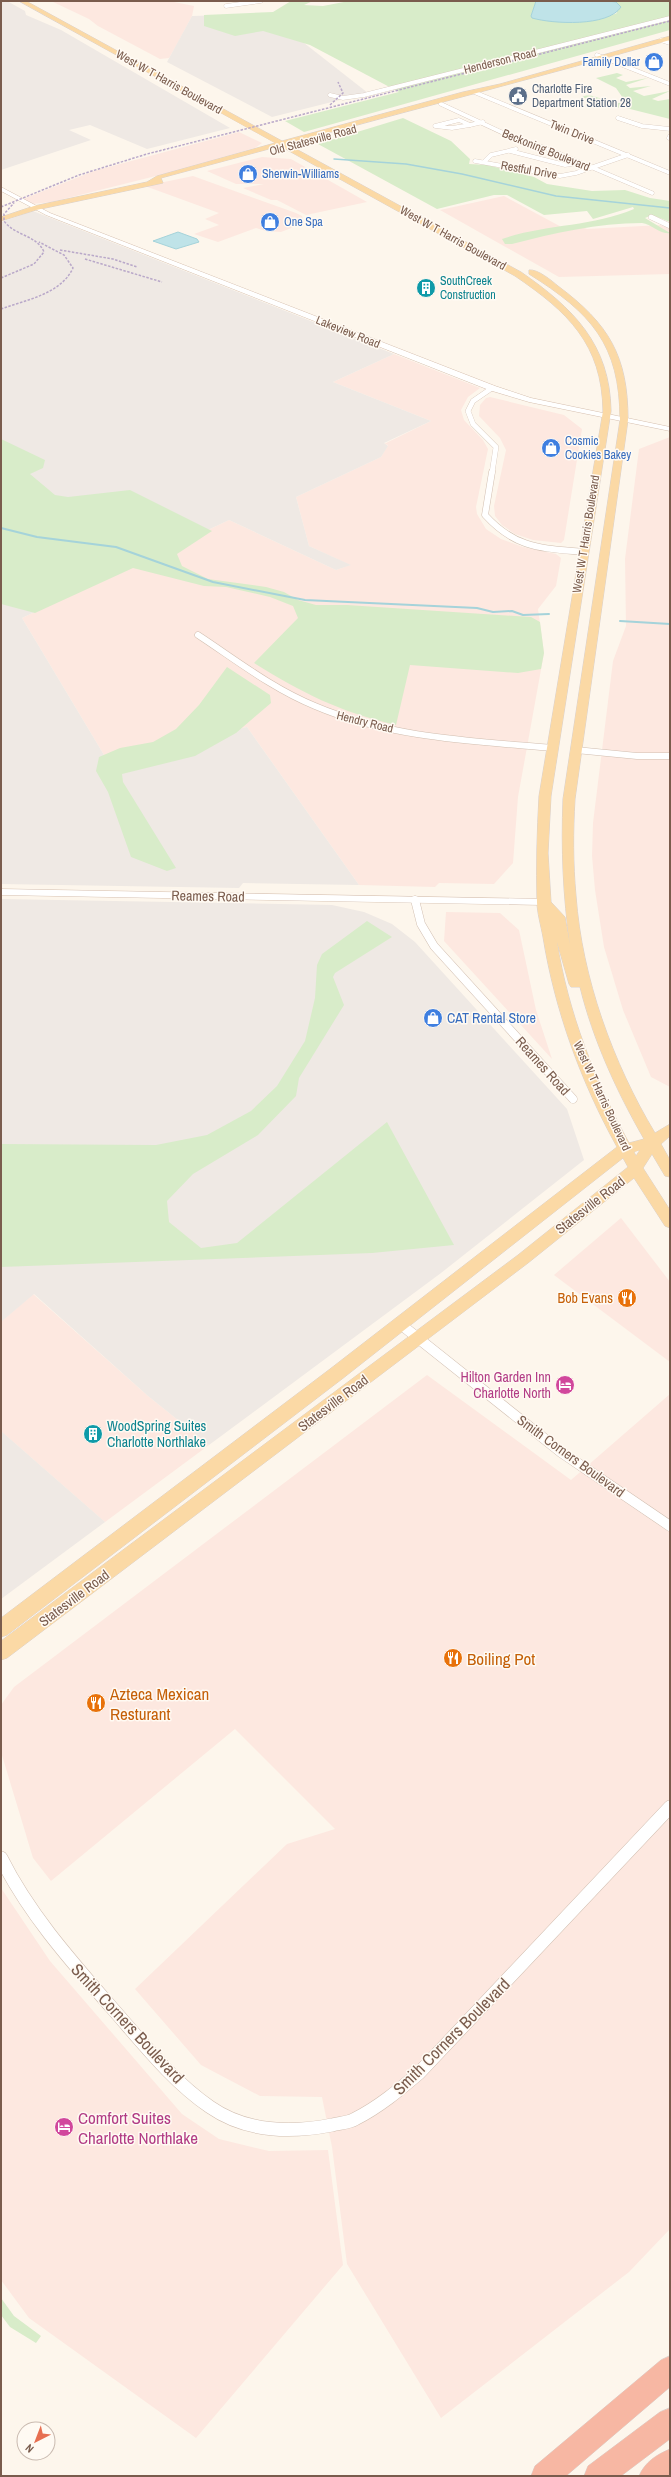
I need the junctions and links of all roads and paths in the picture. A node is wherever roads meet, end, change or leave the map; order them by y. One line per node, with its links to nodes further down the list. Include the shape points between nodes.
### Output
1 (22, 1): 25 (main road, West W T Harris Boulevard)
2 (30, 1): 6 (main road)
3 (36, 1): 6 (main road, West W T Harris Boulevard)
4 (261, 1): 5 (street)
5 (226, 6)
6 (66, 17): 16 (main road, West W T Harris Boulevard)
7 (670, 18): 15 (street, Henderson Road, via 371,93 343,98)
8 (670, 34): 12 (main road, Old Statesville Road)
9 (670, 38): 10 (main road, Old Statesville Road)
10 (661, 40): 11 (street); 12 (main road, Old Statesville Road)
11 (670, 43)
12 (600, 56): 13 (street); 14 (main road, Old Statesville Road)
13 (670, 84)
14 (474, 92): 17 (main road, Old Statesville Road); 23 (main road, Old Statesville Road); 27 (street, Twin Drive)
15 (330, 95)
16 (226, 104)
17 (440, 104): 19 (street, Beckoning Boulevard); 23 (main road, Old Statesville Road)
18 (618, 118): 21 (street, via 642,126)
19 (482, 122): 20 (street); 24 (street, Beckoning Boulevard)
20 (470, 124): 20 (street, via 444,130 435,126 458,120)
21 (670, 129)
22 (281, 134): 23 (main road, West W T Harris Boulevard)
23 (297, 143): 25 (main road, Old Statesville Road); 44 (main road, West W T Harris Boulevard)
24 (529, 145): 26 (street); 31 (street, Beckoning Boulevard, via 540,146)
25 (286, 146): 28 (main road, Old Statesville Road); 36 (main road, Old Statesville Road); 43 (main road, West W T Harris Boulevard)
26 (510, 150): 30 (street, via 491,156); 31 (street, via 566,165)
27 (628, 155): 33 (street, Restful Drive); 34 (street, Twin Drive)
28 (232, 158): 36 (main road); 36 (main road, Old Statesville Road, via 160,177)
29 (475, 161): 30 (street, Restful Drive)
30 (484, 162): 33 (street, Restful Drive, via 554,176 576,174)
31 (580, 163): 33 (street, Beckoning Boulevard)
32 (665, 165): 34 (street)
33 (590, 167): 38 (street, Beckoning Boulevard)
34 (657, 167): 35 (street, Twin Drive)
35 (670, 173)
36 (153, 182): 39 (main road, Old Statesville Road)
37 (1, 189): 39 (main road, Lakeview Road)
38 (652, 194)
39 (34, 208): 41 (main road, Old Statesville Road); 49 (main road, Lakeview Road)
40 (651, 217): 42 (street)
41 (1, 219)
42 (670, 226)
43 (478, 252): 46 (main road, via 542,284); 47 (main road, West W T Harris Boulevard)
44 (499, 253)
45 (520, 265): 46 (main road, West W T Harris Boulevard)
46 (556, 287): 48 (main road, West W T Harris Boulevard, via 580,307)
47 (539, 288): 48 (main road, via 557,294); 50 (main road, West W T Harris Boulevard, via 571,317 595,350 606,384)
48 (600, 330): 51 (main road, West W T Harris Boulevard, via 613,351 622,374 625,393)
49 (492, 388): 50 (main road, Lakeview Road, via 529,400); 53 (street, via 473,401 468,411 473,424 496,447 485,515 500,531 519,542)
50 (606, 417): 51 (main road, Lakeview Road); 53 (main road, West W T Harris Boulevard)
51 (624, 420): 52 (main road, Lakeview Road); 56 (main road, West W T Harris Boulevard)
52 (670, 429)
53 (584, 552): 55 (main road, West W T Harris Boulevard)
54 (198, 635): 55 (street, Hendry Road, via 292,696 334,714 380,727 424,734)
55 (553, 748): 60 (main road, West W T Harris Boulevard, via 542,828)
56 (576, 750): 57 (street, via 637,756); 61 (main road, West W T Harris Boulevard, via 567,830 568,897 579,962)
57 (670, 756)
58 (1, 892): 59 (main road, Reames Road)
59 (415, 900): 60 (main road, Reames Road); 62 (street, Reames Road, via 415,912 434,946)
60 (543, 902): 61 (main road, via 559,917 573,978); 65 (main road, West W T Harris Boulevard, via 551,955 565,1010 583,1060)
61 (601, 1032): 64 (main road, West W T Harris Boulevard, via 622,1082)
62 (573, 1099)
63 (670, 1129): 64 (main road, Statesville Road)
64 (653, 1142): 65 (main road, Statesville Road); 66 (main road, Statesville Road); 67 (main road, West W T Harris Boulevard)
65 (625, 1149): 66 (main road, West W T Harris Boulevard); 69 (main road, Statesville Road)
66 (636, 1168): 68 (main road, West W T Harris Boulevard); 70 (main road, Statesville Road)
67 (670, 1172)
68 (670, 1222)
69 (399, 1323): 70 (street, Smith Corners Boulevard); 71 (main road, Statesville Road)
70 (419, 1338): 73 (main road, Statesville Road); 75 (street, Smith Corners Boulevard, via 561,1452)
71 (336, 1374): 72 (main road, Statesville Road); 73 (main road, via 338,1382 320,1397)
72 (304, 1399): 74 (main road, via 296,1414 274,1433); 76 (main road, Statesville Road)
73 (298, 1429): 74 (main road, Statesville Road)
74 (279, 1444): 77 (main road, Statesville Road)
75 (670, 1526)
76 (1, 1629)
77 (1, 1652)
78 (670, 1807): 79 (street, Smith Corners Boulevard, via 418,2073 388,2099 354,2120 306,2130 274,2130 238,2121 210,2107 166,2068 75,1966 18,1892)
79 (1, 1858)
80 (670, 2369): 83 (highway)
81 (670, 2422): 84 (highway)
82 (670, 2463): 85 (highway)
83 (545, 2476)
84 (598, 2476)
85 (653, 2476)

